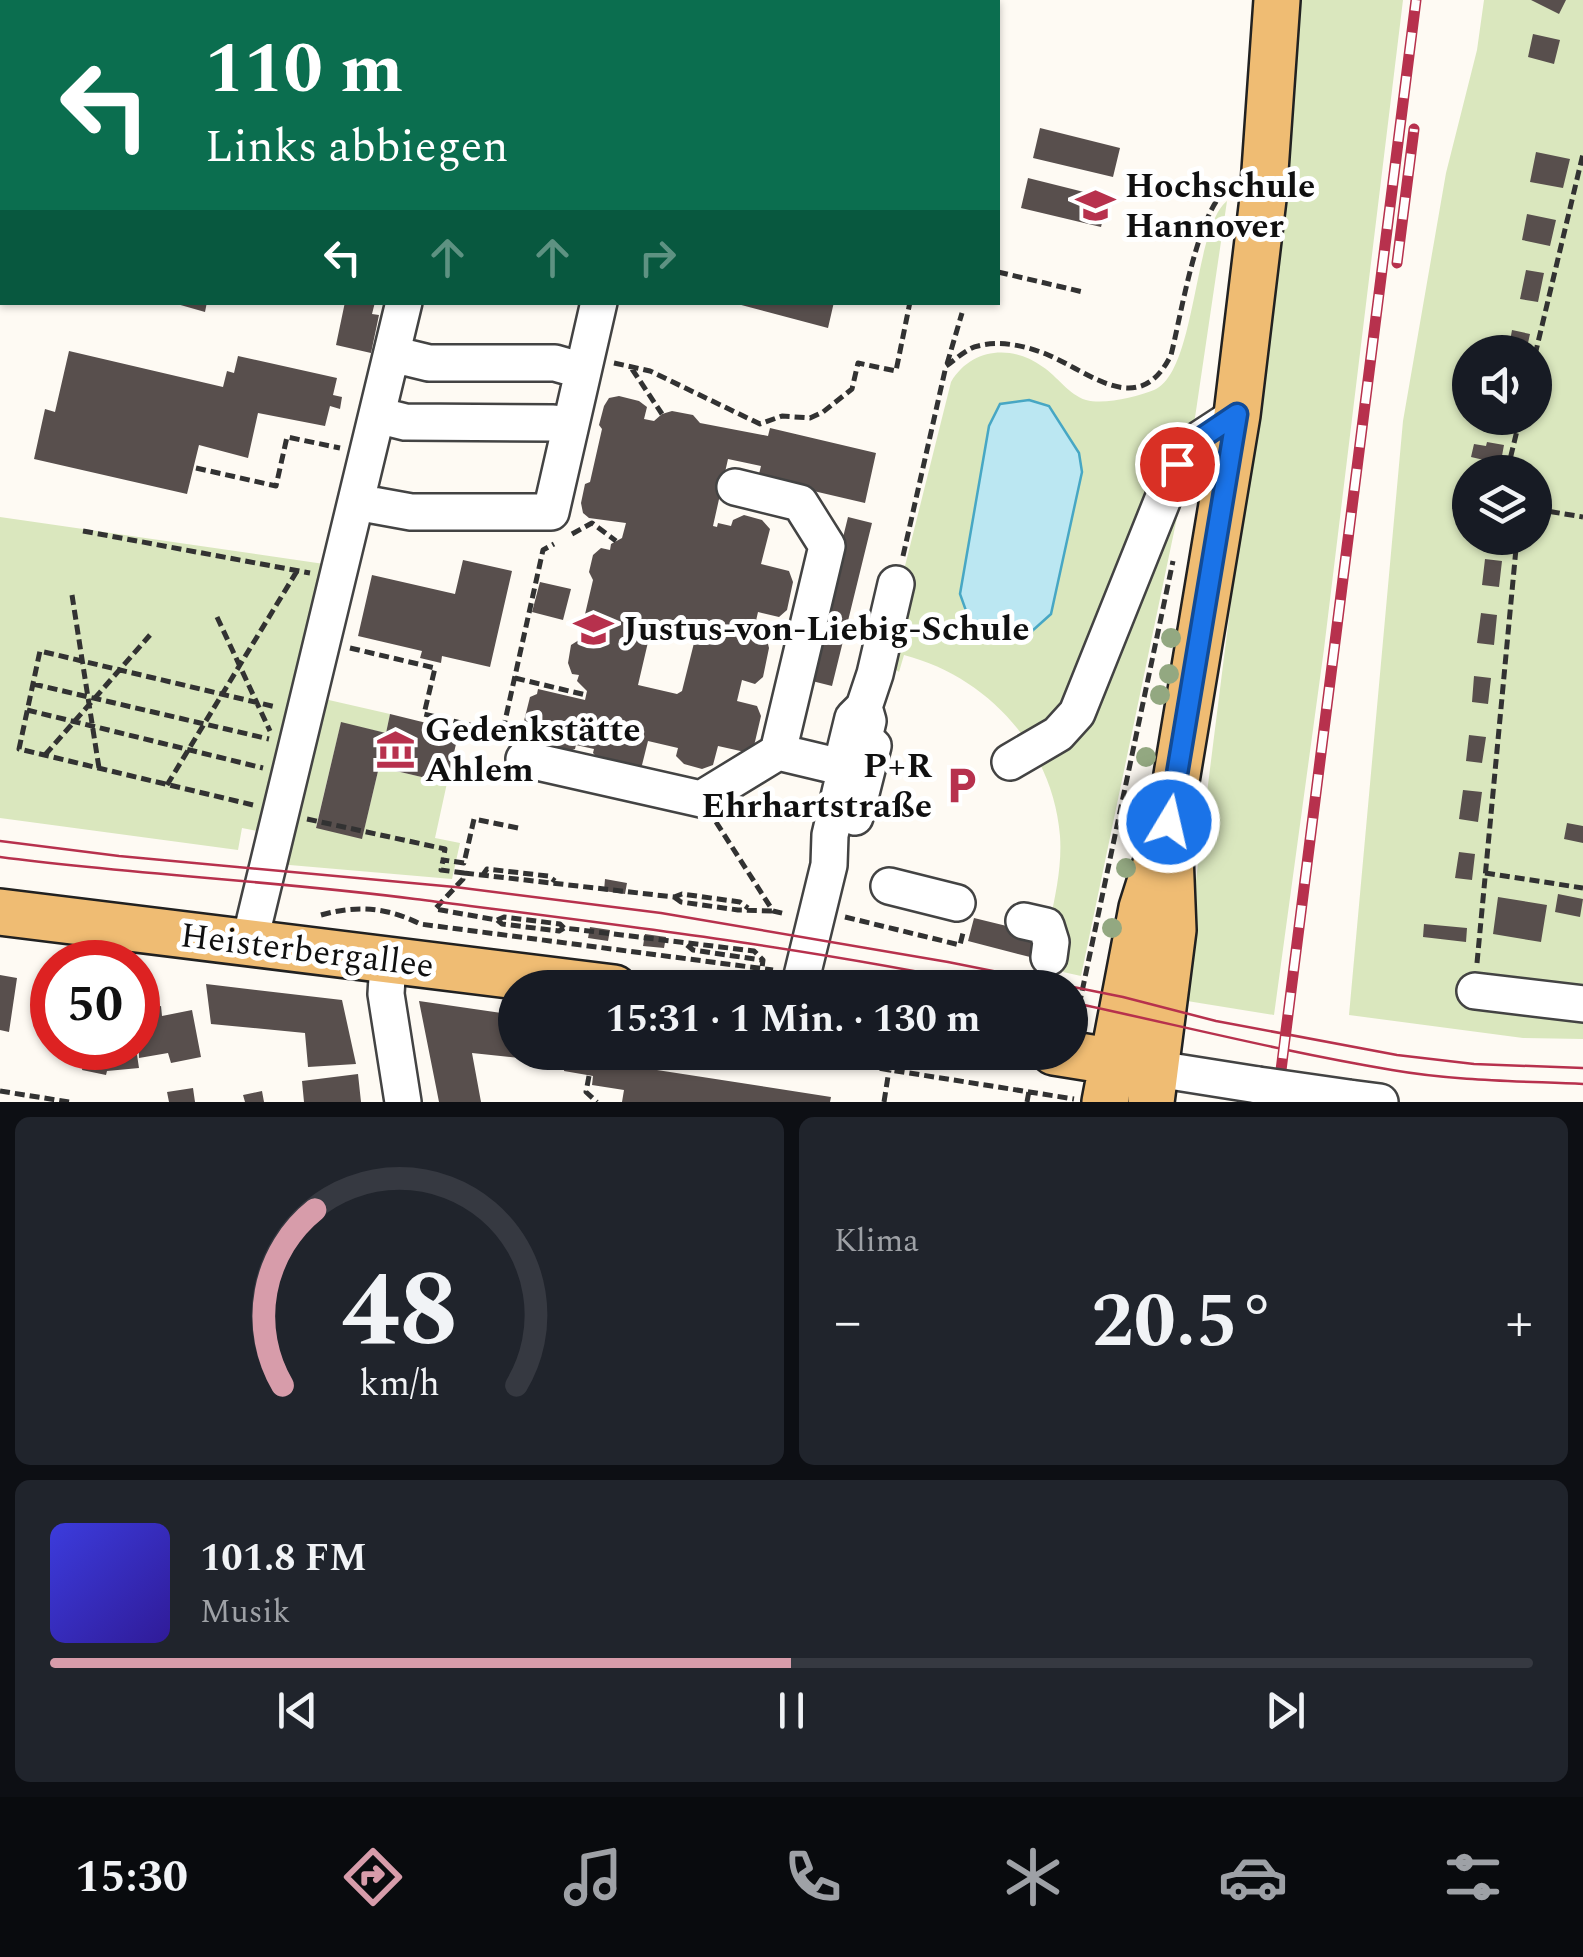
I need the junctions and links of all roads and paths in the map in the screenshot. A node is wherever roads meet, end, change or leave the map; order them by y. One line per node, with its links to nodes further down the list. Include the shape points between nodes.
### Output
1 (1277, 0): 16 (main road, via 1263,199)
2 (1583, 154): 10 (path)
3 (1234, 184): 14 (path, via 1216,198 1203,227 1171,356 1146,384 1111,388 1049,355 1011,344 976,346)
4 (1000, 272): 5 (path)
5 (1083, 292)
6 (403, 305): 11 (street)
7 (598, 305): 12 (street)
8 (909, 305): 13 (path, via 896,372 858,363 852,390 810,418 782,416 760,424)
9 (962, 313): 14 (path)
10 (1540, 335)
11 (392, 354): 12 (street, via 428,363); 17 (street)
12 (585, 364): 13 (path); 18 (street)
13 (630, 366): 15 (path)
14 (946, 366): 30 (path)
15 (662, 414)
16 (1237, 414): 56 (street, via 1188,447 1177,464 1077,714 1058,734); 62 (main road)
17 (376, 416): 18 (street); 19 (street)
18 (570, 426): 22 (street, via 551,512 411,512)
19 (367, 454): 20 (path, via 287,437 276,486); 22 (street)
20 (196, 468)
21 (735, 487): 53 (street, via 800,503 827,546)
22 (356, 502): 29 (street)
23 (1552, 512): 24 (path)
24 (1583, 518)
25 (83, 532): 28 (path)
26 (616, 541): 38 (path, via 592,523 544,550)
27 (1515, 555): 67 (path)
28 (298, 571): 29 (path); 36 (path)
29 (338, 578): 34 (street)
30 (896, 584): 45 (street)
31 (72, 595): 35 (path)
32 (218, 617): 36 (path)
33 (150, 635): 37 (path)
34 (322, 641): 47 (street); 51 (path, via 435,668 424,714)
35 (82, 661): 37 (path); 39 (path, via 40,651); 42 (path)
36 (240, 665): 40 (path); 43 (path)
37 (119, 670): 40 (path); 42 (path)
38 (515, 678): 41 (path); 51 (path)
39 (33, 684): 42 (path); 46 (path)
40 (222, 694): 43 (path); 49 (path)
41 (586, 695)
42 (91, 698): 44 (path); 49 (path)
43 (257, 703): 47 (path); 49 (path, via 274,740)
44 (89, 705): 48 (path); 50 (path)
45 (864, 707): 58 (street, via 853,718); 66 (street, via 864,738 873,746 849,840)
46 (27, 710): 48 (path); 54 (path, via 19,749)
47 (304, 714): 59 (street)
48 (74, 722): 50 (path); 54 (path)
49 (203, 725): 52 (path)
50 (92, 726): 52 (path); 57 (path)
51 (503, 730): 55 (path)
52 (188, 751): 59 (path); 60 (path)
53 (778, 752): 55 (street, via 701,799); 58 (street)
54 (45, 755): 57 (path)
55 (524, 759)
56 (1010, 762)
57 (98, 768): 60 (path)
58 (841, 768): 66 (street)
59 (290, 774): 61 (street)
60 (167, 784): 61 (path)
61 (281, 812): 65 (path, via 445,849); 80 (street)
62 (1169, 822): 92 (main road, via 1142,908); 93 (main road, via 1173,930)
63 (518, 828): 65 (path, via 474,819 464,863)
64 (720, 828): 72 (path)
65 (443, 860): 68 (path, via 441,870)
66 (828, 865): 76 (street)
67 (1485, 873): 70 (path); 87 (path)
68 (464, 874): 72 (path, via 682,894); 74 (path, via 435,909)
69 (889, 886): 71 (street)
70 (1583, 888)
71 (956, 904)
72 (772, 911): 76 (path)
73 (0, 912): 80 (main road, Heisterbergallee)
74 (464, 916): 78 (path); 83 (path, via 754,951)
75 (316, 917): 78 (path, via 348,908 397,912 420,924)
76 (828, 918): 79 (path); 85 (street)
77 (1024, 920): 81 (street, via 1046,926)
78 (462, 930): 83 (path)
79 (960, 940)
80 (249, 944): 82 (main road, Heisterbergallee)
81 (1048, 958)
82 (388, 960): 86 (main road, Heisterbergallee); 98 (street, via 386,994)
83 (762, 964): 84 (path)
84 (775, 970)
85 (806, 970)
86 (498, 974)
87 (1475, 991): 88 (street)
88 (1583, 1004)
89 (889, 1070): 95 (path); 100 (path)
90 (1056, 1074): 92 (main road); 95 (path)
91 (589, 1076): 99 (path, via 586,1092)
92 (1108, 1082): 93 (main road)
93 (1154, 1085): 96 (street, bridge, via 1258,1085)
94 (0, 1091): 97 (path)
95 (1029, 1091): 101 (path)
96 (1364, 1100)
97 (69, 1102)
98 (403, 1102)
99 (597, 1102)
100 (884, 1102)
101 (1027, 1102)

